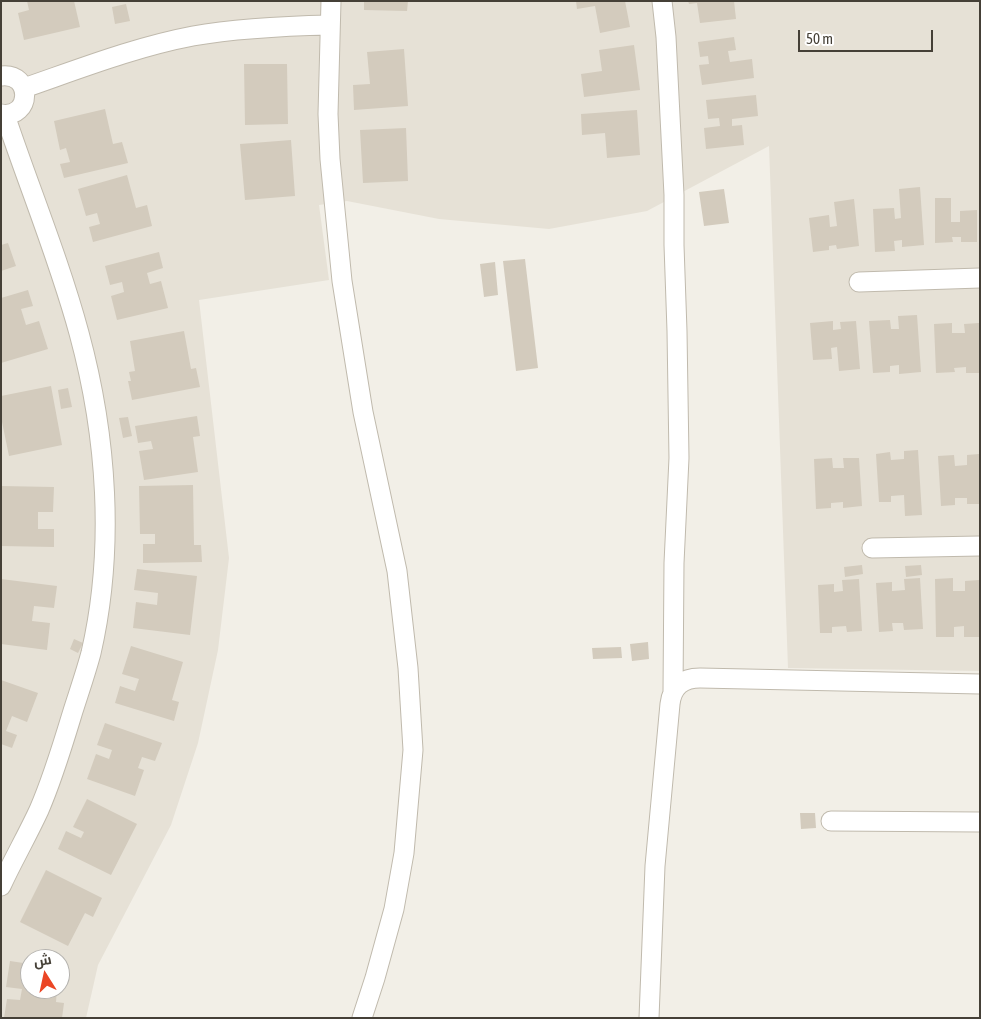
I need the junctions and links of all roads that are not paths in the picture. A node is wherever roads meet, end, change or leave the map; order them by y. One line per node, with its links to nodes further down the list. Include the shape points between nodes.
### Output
1 (331, 1): 3 (street)
2 (662, 1): 12 (street, via 674,176 677,331 679,458)
3 (330, 25): 5 (street, via 261,27 192,36 144,48); 16 (street, via 330,159 342,281 363,412 396,572 408,668 413,750 404,853 394,909)
4 (1, 76): 5 (street, via 12,76)
5 (24, 88): 6 (street, via 22,106 17,111)
6 (3, 114): 15 (street, via 79,332 98,428 105,518 104,564 91,654 39,810)
7 (980, 278): 8 (street)
8 (859, 282)
9 (980, 546): 10 (street)
10 (872, 548)
11 (980, 684): 12 (street, via 694,678 681,682)
12 (673, 692): 17 (street, via 655,866)
13 (831, 821): 14 (street)
14 (980, 822)
15 (1, 886)
16 (362, 1018)
17 (648, 1018)

